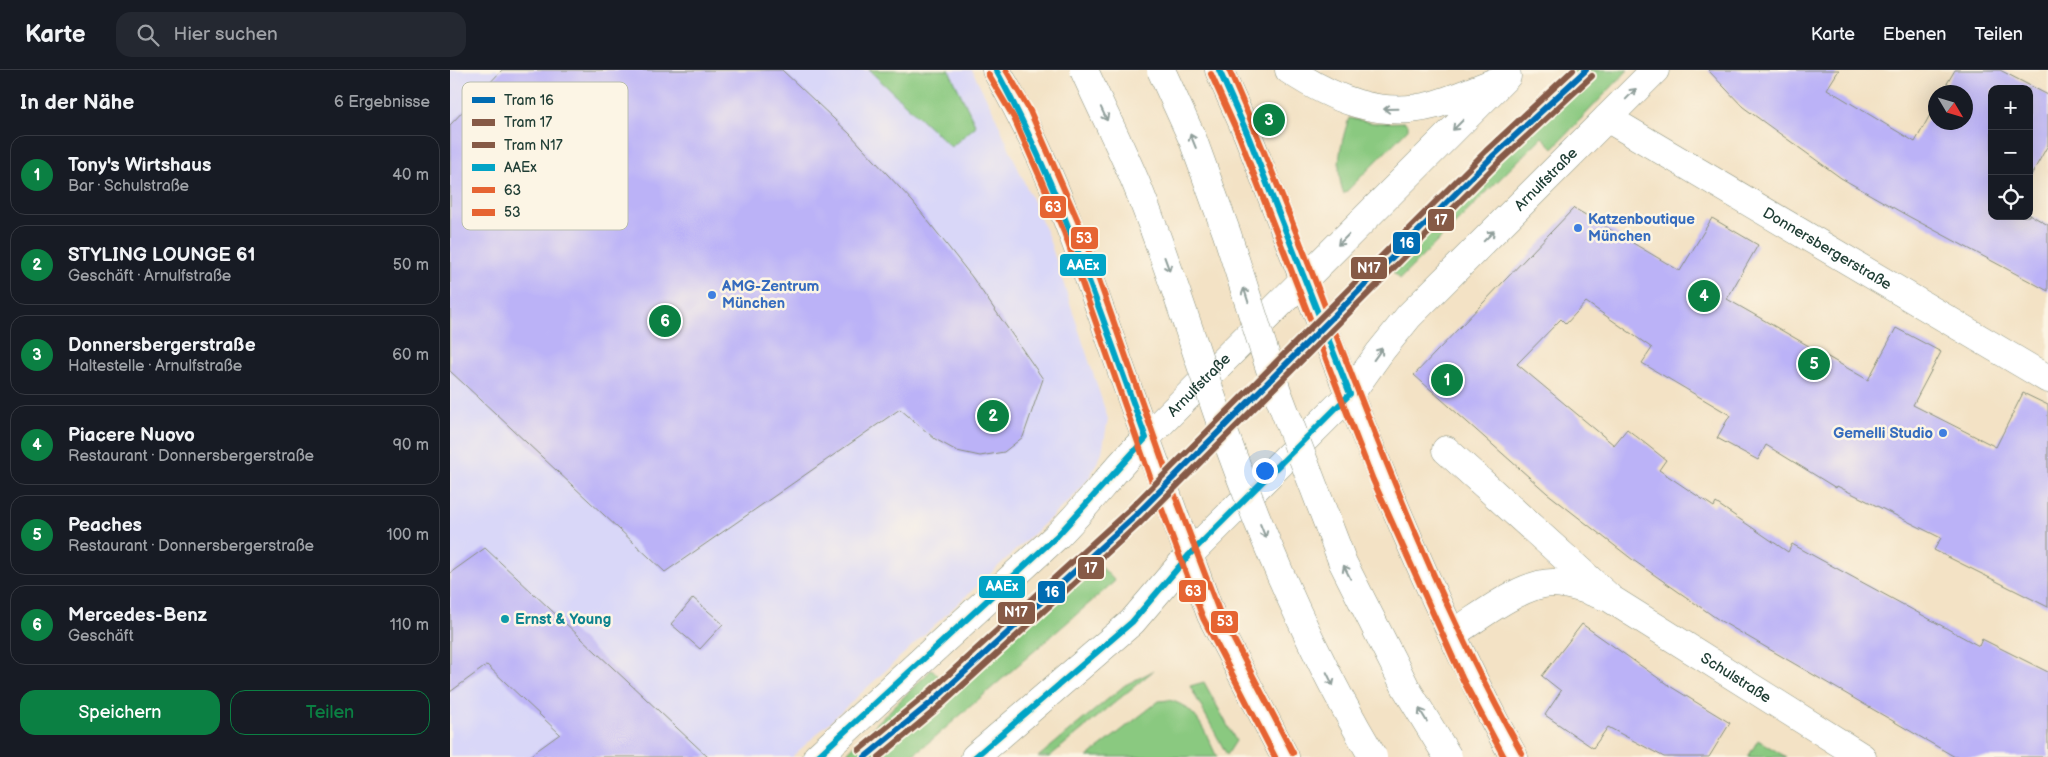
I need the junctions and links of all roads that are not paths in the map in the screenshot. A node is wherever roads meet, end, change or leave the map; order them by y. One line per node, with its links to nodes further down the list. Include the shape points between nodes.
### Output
1 (996, 70): 12 (main road, via 1022,114 1052,178)
2 (1084, 70): 20 (main road, one-way to 20, bridge, via 1135,182 1169,269 1226,437 1288,592 1352,722)
3 (1161, 70): 21 (main road, one-way to 3, bridge, via 1406,688 1343,563 1277,391 1193,140)
4 (1219, 70): 9 (main road)
5 (1289, 70): 7 (main road, one-way to 5, via 1432,105 1379,110 1346,101)
6 (1655, 70): 8 (main road, Arnulfstraße, one-way to 6)
7 (1509, 74): 9 (main road, Arnulfstraße, one-way to 9)
8 (1608, 118): 10 (main road, Donnersbergerstraße); 11 (main road, Arnulfstraße, one-way to 8, via 1410,316)
9 (1304, 280): 11 (main road); 12 (main road, Arnulfstraße)
10 (2048, 378)
11 (1350, 394): 14 (main road, Arnulfstraße); 16 (main road, via 1374,459)
12 (1146, 438): 14 (main road); 17 (main road, Arnulfstraße, via 1058,535)
13 (1446, 450): 15 (main road, Schulstraße)
14 (1189, 555): 18 (main road, Arnulfstraße, via 1132,622); 19 (main road, via 1211,615)
15 (1611, 599): 16 (main road, Schulstraße, via 1553,583 1526,589); 23 (main road, Schulstraße)
16 (1452, 634): 22 (main road, via 1490,716)
17 (816, 757)
18 (975, 757)
19 (1285, 757)
20 (1373, 757)
21 (1448, 757)
22 (1514, 757)
23 (1862, 757)

